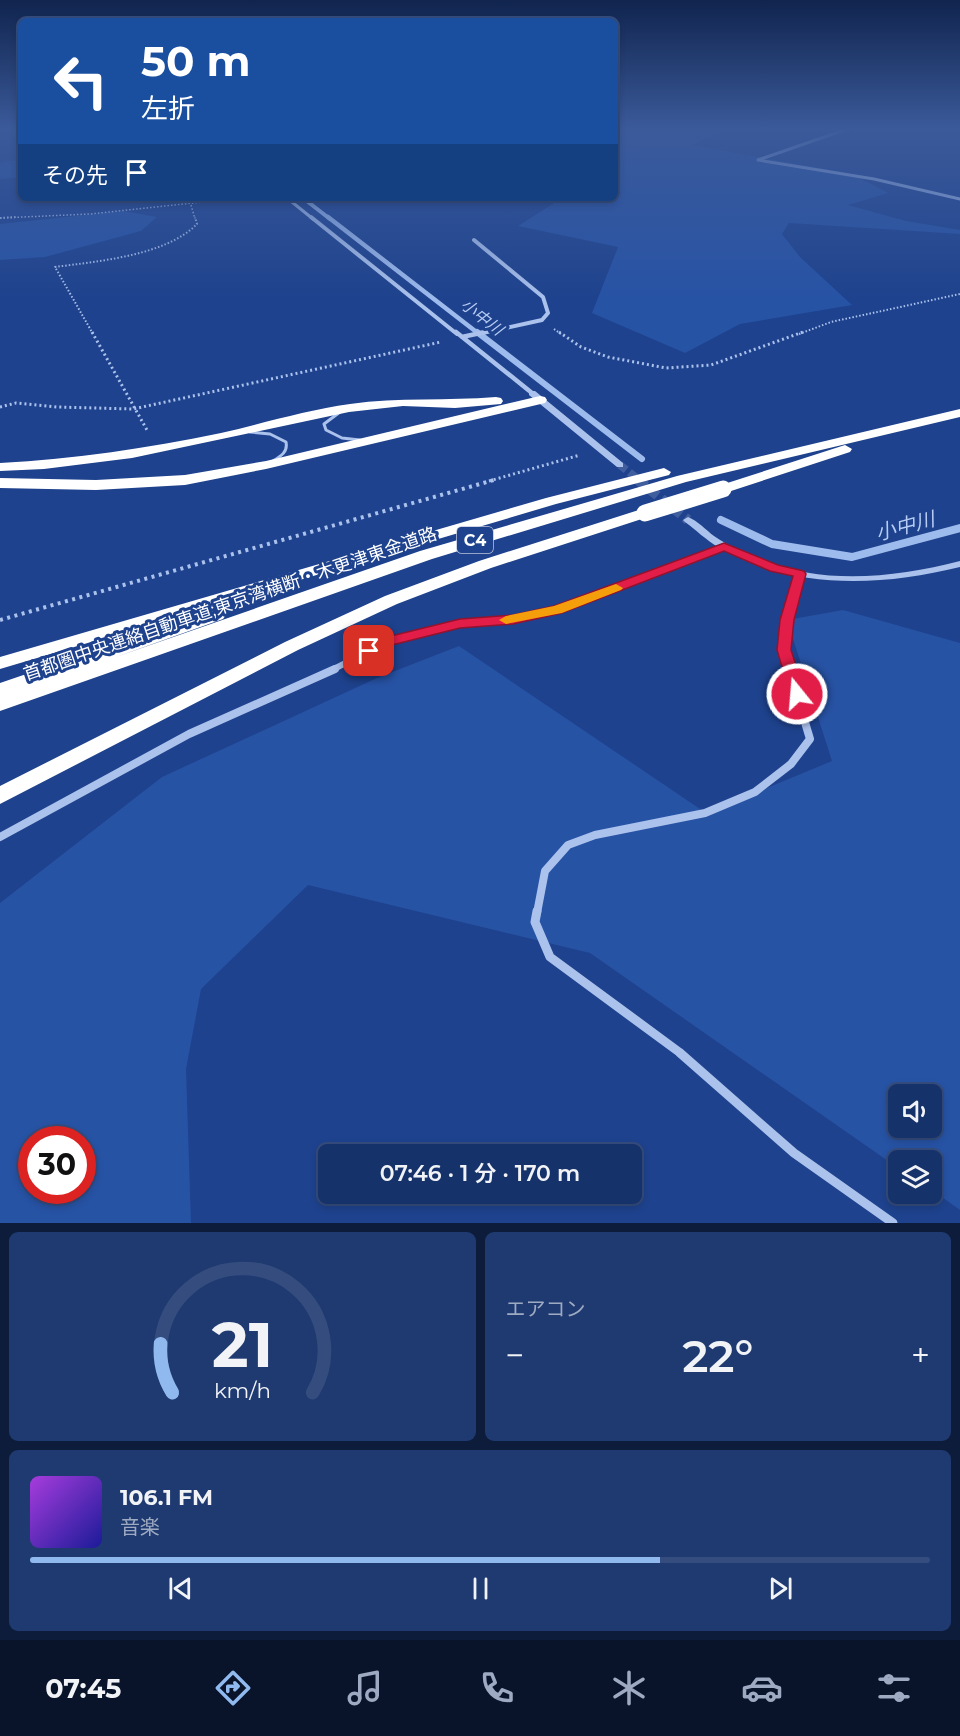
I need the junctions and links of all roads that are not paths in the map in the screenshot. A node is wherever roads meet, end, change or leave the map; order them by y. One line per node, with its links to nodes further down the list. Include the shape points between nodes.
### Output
1 (900, 185): 2 (street)
2 (960, 199)
3 (291, 201): 5 (street)
4 (474, 240): 5 (street, via 543,297 548,313 542,320)
5 (462, 337): 6 (street)
6 (536, 396): 8 (highway, via 477,403 403,402); 12 (highway); 14 (street)
7 (960, 401): 16 (highway, 首都圏中央連絡自動車道;東京湾横断・木更津東金道路 / C4)
8 (349, 408): 11 (highway); 12 (lane, via 329,418 324,424 326,430 342,438)
9 (960, 412): 10 (highway, 首都圏中央連絡自動車道;東京湾横断・木更津東金道路 / C4)
10 (938, 418): 24 (highway, 首都圏中央連絡自動車道;東京湾横断・木更津東金道路 / C4, via 682,479 426,555); 25 (highway, bridge, via 483,564 391,600)
11 (238, 432): 13 (lane, via 270,434 286,442 284,454); 15 (highway, via 122,457)
12 (372, 440): 13 (highway)
13 (266, 465): 17 (highway, via 185,480 141,483)
14 (620, 465)
15 (0, 467)
16 (672, 470): 22 (highway, via 551,501); 23 (highway, 首都圏中央連絡自動車道;東京湾横断・木更津東金道路 / C4, via 179,627)
17 (0, 483)
18 (688, 520): 19 (street)
19 (724, 546): 21 (street, via 774,568); 26 (street, via 557,610 460,624 388,641 311,681 189,734)
20 (960, 564): 21 (street, via 892,579 846,580)
21 (800, 574): 27 (street, via 787,620 784,650 810,738 790,764 755,792 705,813 595,835 568,845 545,871 535,922 550,957 679,1052 794,1153)
22 (0, 663)
23 (0, 690)
24 (0, 704)
25 (0, 795)
26 (0, 837)
27 (893, 1223)

